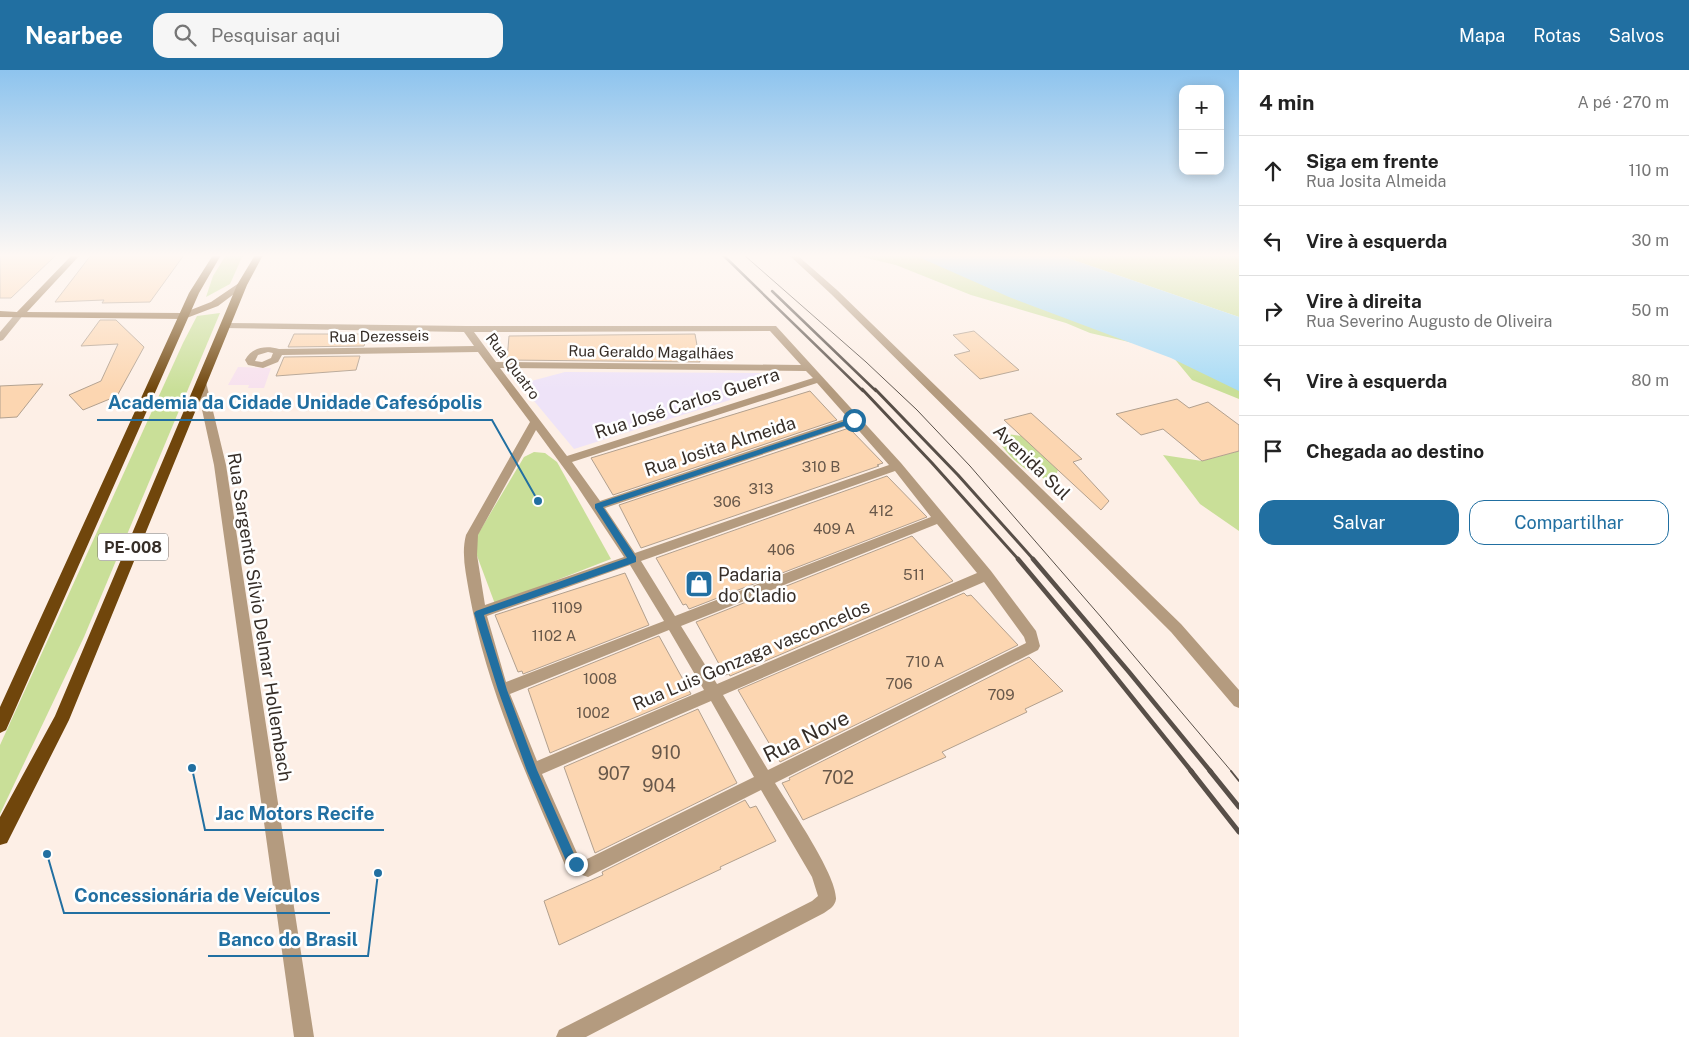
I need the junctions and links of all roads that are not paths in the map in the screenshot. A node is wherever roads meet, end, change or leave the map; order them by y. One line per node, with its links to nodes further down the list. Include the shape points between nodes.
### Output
1 (33, 300): 7 (main road)
2 (191, 300): 8 (highway, PE-008)
3 (222, 300): 8 (main road)
4 (236, 300): 9 (highway, PE-008)
5 (842, 300): 30 (street, Avenida Sul, via 1176,628)
6 (0, 314): 7 (main road)
7 (20, 314): 8 (main road); 11 (street)
8 (184, 316): 31 (highway, PE-008)
9 (226, 326): 10 (street); 17 (highway, PE-008)
10 (467, 329): 12 (street, Rua Quatro); 15 (street, via 771,327)
11 (0, 338)
12 (481, 349): 13 (street, Rua Dezesseis); 14 (street, Rua Quatro)
13 (278, 352)
14 (493, 365): 15 (street, Rua Geraldo Magalhães); 18 (street, Rua Quatro)
15 (809, 368): 16 (street)
16 (820, 379): 19 (street); 20 (street, Rua José Carlos Guerra)
17 (201, 382): 34 (highway, PE-008, via 61,720); 35 (street, Rua Sargento Sílvio Delmar Hollembach, via 220,465)
18 (536, 420): 20 (street, Rua Quatro); 26 (street, via 470,540)
19 (854, 420): 21 (street); 22 (street, Rua Josita Almeida)
20 (566, 460): 22 (street, Rua Quatro)
21 (897, 466): 23 (street); 24 (street)
22 (598, 506): 24 (street, Rua Quatro)
23 (940, 518): 25 (street); 27 (street)
24 (633, 560): 26 (street); 27 (street, Rua Quatro)
25 (986, 575): 29 (street, Rua Luis Gonzaga vasconcelos); 33 (street, Rua Nove, via 1031,635 1033,646)
26 (479, 613): 28 (street)
27 (673, 624): 28 (street); 29 (street, Rua Quatro)
28 (503, 690): 32 (street)
29 (714, 692): 32 (street, Rua Luis Gonzaga vasconcelos); 33 (street, Rua Quatro)
30 (1239, 701)
31 (0, 725)
32 (532, 771): 33 (street, Rua Nove, via 571,860 582,868 588,868)
33 (764, 781): 36 (street, Rua Quatro, via 818,871 827,900)
34 (0, 836)
35 (304, 1037)
36 (566, 1037)

